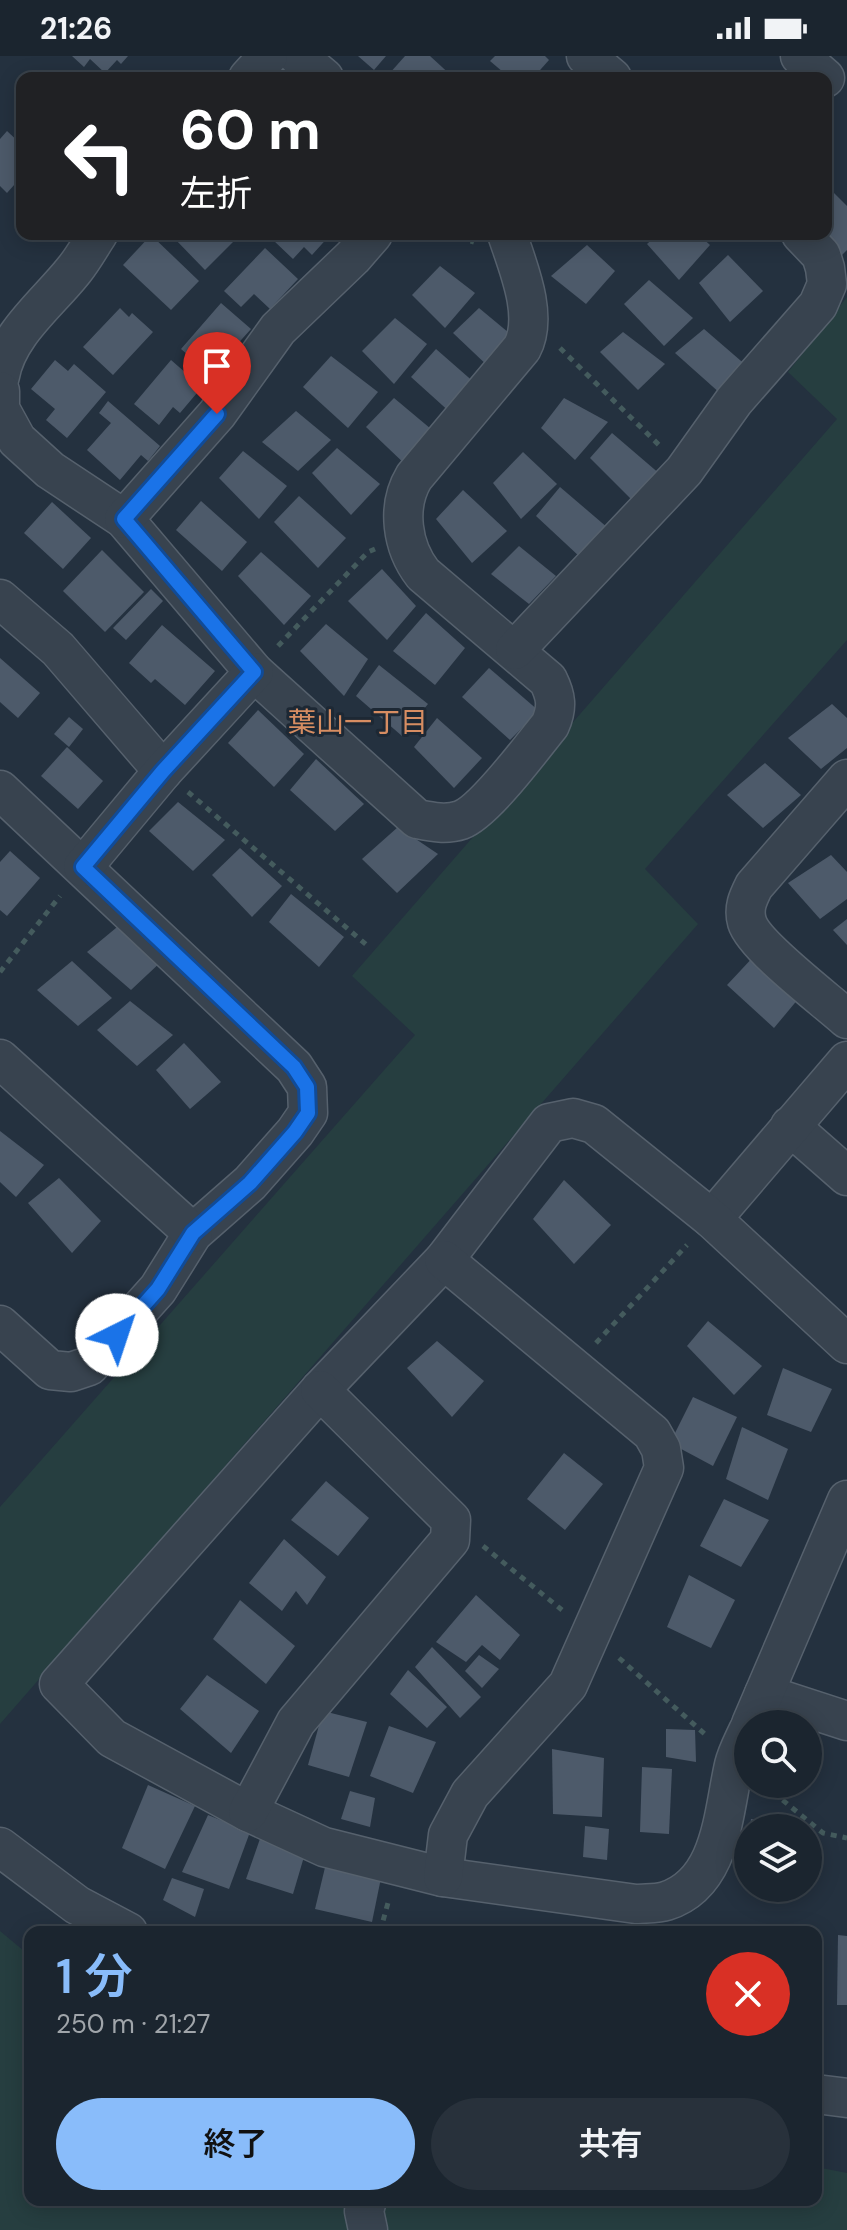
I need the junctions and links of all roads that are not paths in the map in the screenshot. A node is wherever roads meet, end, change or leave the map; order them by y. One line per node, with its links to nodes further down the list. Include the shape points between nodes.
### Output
1 (268, 56): 4 (street)
2 (298, 56): 5 (street)
3 (800, 56): 6 (street)
4 (253, 72)
5 (317, 72)
6 (817, 72)
7 (94, 240): 11 (street, via 12,342)
8 (368, 240): 13 (street, via 278,329 217,414)
9 (509, 240): 15 (street, via 530,319 528,335 414,477 404,505 412,560)
10 (807, 240): 15 (street, via 821,255 827,284 823,296 734,401 684,471)
11 (0, 376)
12 (0, 391): 13 (street, via 0,409 17,440 50,470)
13 (124, 519): 16 (street)
14 (0, 599): 17 (street, via 58,649)
15 (515, 650): 16 (street, via 548,680 557,710 479,809 462,820 440,823 417,819)
16 (254, 672): 17 (street)
17 (163, 771): 20 (street)
18 (847, 779): 21 (street, via 754,886 746,904 748,925 762,944)
19 (0, 790): 20 (street)
20 (83, 867): 27 (street, via 294,1067 307,1087 308,1113 295,1132 250,1183)
21 (847, 1019)
22 (0, 1059): 27 (street)
23 (847, 1061): 24 (street)
24 (790, 1126): 25 (street); 26 (street)
25 (847, 1176)
26 (712, 1219): 28 (street, via 594,1124 573,1118 549,1123); 30 (street)
27 (193, 1233): 29 (street, via 158,1289 89,1366 71,1372 50,1370)
28 (444, 1260): 31 (street); 38 (street, via 652,1433 664,1468 568,1685 470,1794 448,1835)
29 (0, 1325)
30 (847, 1344)
31 (320, 1390): 36 (street, via 451,1520 450,1540 296,1722); 36 (street, via 59,1684 112,1738)
32 (847, 1500): 33 (street)
33 (757, 1709): 34 (street)
34 (847, 1721)
35 (734, 1766): 38 (street, via 708,1869 692,1887 666,1902 636,1904)
36 (248, 1812): 38 (street, via 324,1847)
37 (0, 1847): 39 (street, via 77,1905)
38 (443, 1877)
39 (117, 1926)
40 (822, 2095): 41 (street)
41 (847, 2098)
42 (365, 2206): 43 (street)
43 (368, 2230)

